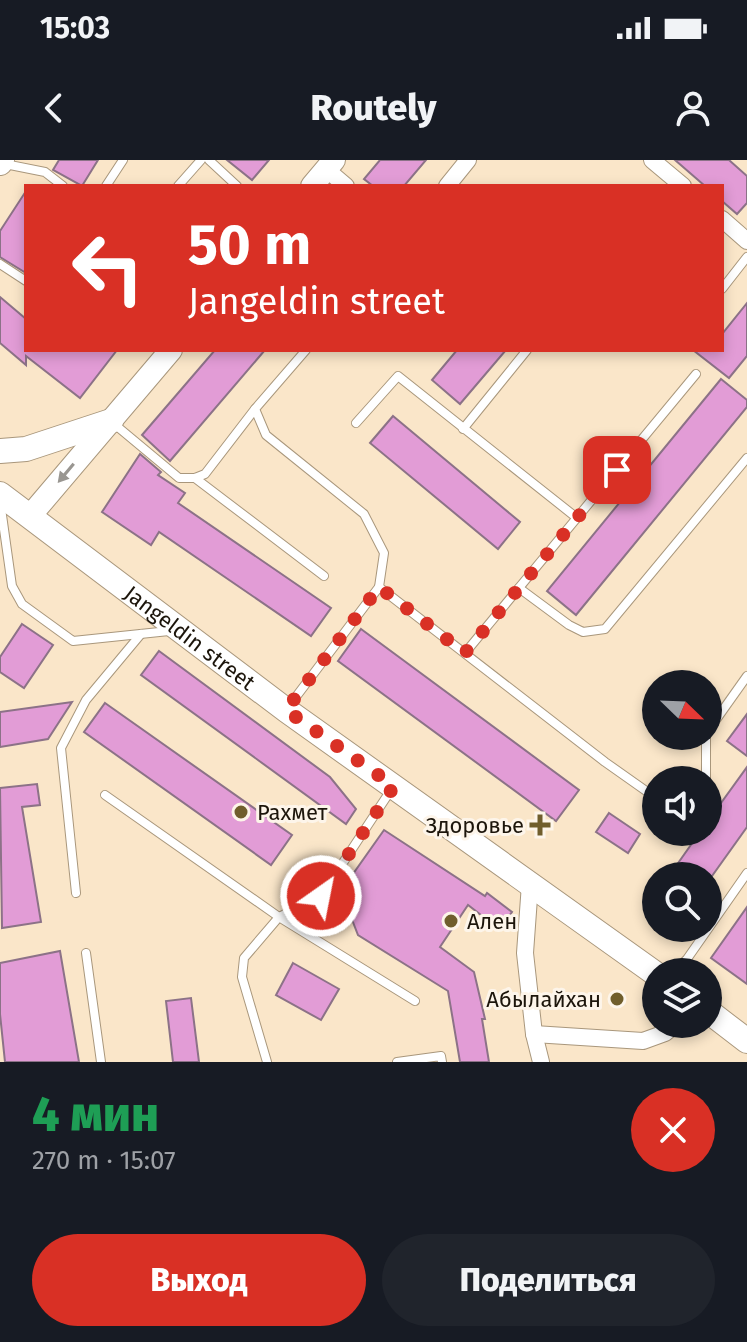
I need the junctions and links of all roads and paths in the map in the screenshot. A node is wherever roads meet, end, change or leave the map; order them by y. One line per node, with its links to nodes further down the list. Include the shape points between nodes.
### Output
1 (123, 160): 9 (lane)
2 (201, 160): 10 (lane)
3 (209, 160): 11 (lane)
4 (468, 160): 13 (street)
5 (652, 160): 14 (street)
6 (1, 162): 8 (lane, via 45,172)
7 (324, 172): 12 (street)
8 (60, 184)
9 (107, 184)
10 (180, 184)
11 (235, 184)
12 (343, 184)
13 (449, 184)
14 (681, 184)
15 (724, 221): 16 (street)
16 (747, 241)
17 (747, 257): 20 (lane)
18 (0, 264): 19 (lane)
19 (24, 280)
20 (724, 286)
21 (169, 352): 26 (street)
22 (304, 352): 25 (lane)
23 (525, 352): 28 (lane)
24 (696, 374): 34 (lane)
25 (255, 409): 31 (lane, via 205,474); 37 (lane, via 266,435 364,514 384,553)
26 (111, 421): 29 (main road, via 26,449); 31 (lane, via 179,478); 33 (street, one-way to 33)
27 (356, 423): 28 (lane, via 398,376)
28 (463, 429): 34 (lane)
29 (0, 451)
30 (747, 458): 38 (lane, via 605,629 583,632)
31 (195, 478): 36 (lane)
32 (0, 497): 33 (main road, Jangeldin street); 35 (lane)
33 (30, 516): 39 (main road, Jangeldin street)
34 (577, 518): 38 (lane)
35 (2, 526): 40 (lane, via 12,586 22,604 73,641)
36 (324, 576)
37 (379, 587): 41 (lane); 43 (lane)
38 (519, 588): 41 (lane)
39 (178, 630): 40 (lane); 43 (main road, Jangeldin street)
40 (141, 634): 50 (lane, via 86,700 61,748)
41 (465, 653): 46 (lane)
42 (747, 676): 44 (lane)
43 (286, 710): 45 (main road, Jangeldin street)
44 (722, 712)
45 (394, 786): 49 (main road, Jangeldin street); 51 (lane, via 321,896)
46 (642, 788)
47 (105, 795): 51 (lane)
48 (747, 873): 53 (lane)
49 (530, 884): 54 (main road, Jangeldin street); 57 (street, via 525,953)
50 (76, 893)
51 (279, 917): 55 (lane); 61 (lane, via 244,958 242,977)
52 (86, 953): 60 (lane)
53 (688, 958)
54 (642, 964)
55 (415, 1001)
56 (722, 1022): 59 (main road)
57 (534, 1034): 58 (street); 64 (street)
58 (651, 1038)
59 (747, 1041)
60 (101, 1062)
61 (267, 1062)
62 (397, 1062): 63 (lane, via 441,1056)
63 (442, 1062)
64 (541, 1062)

